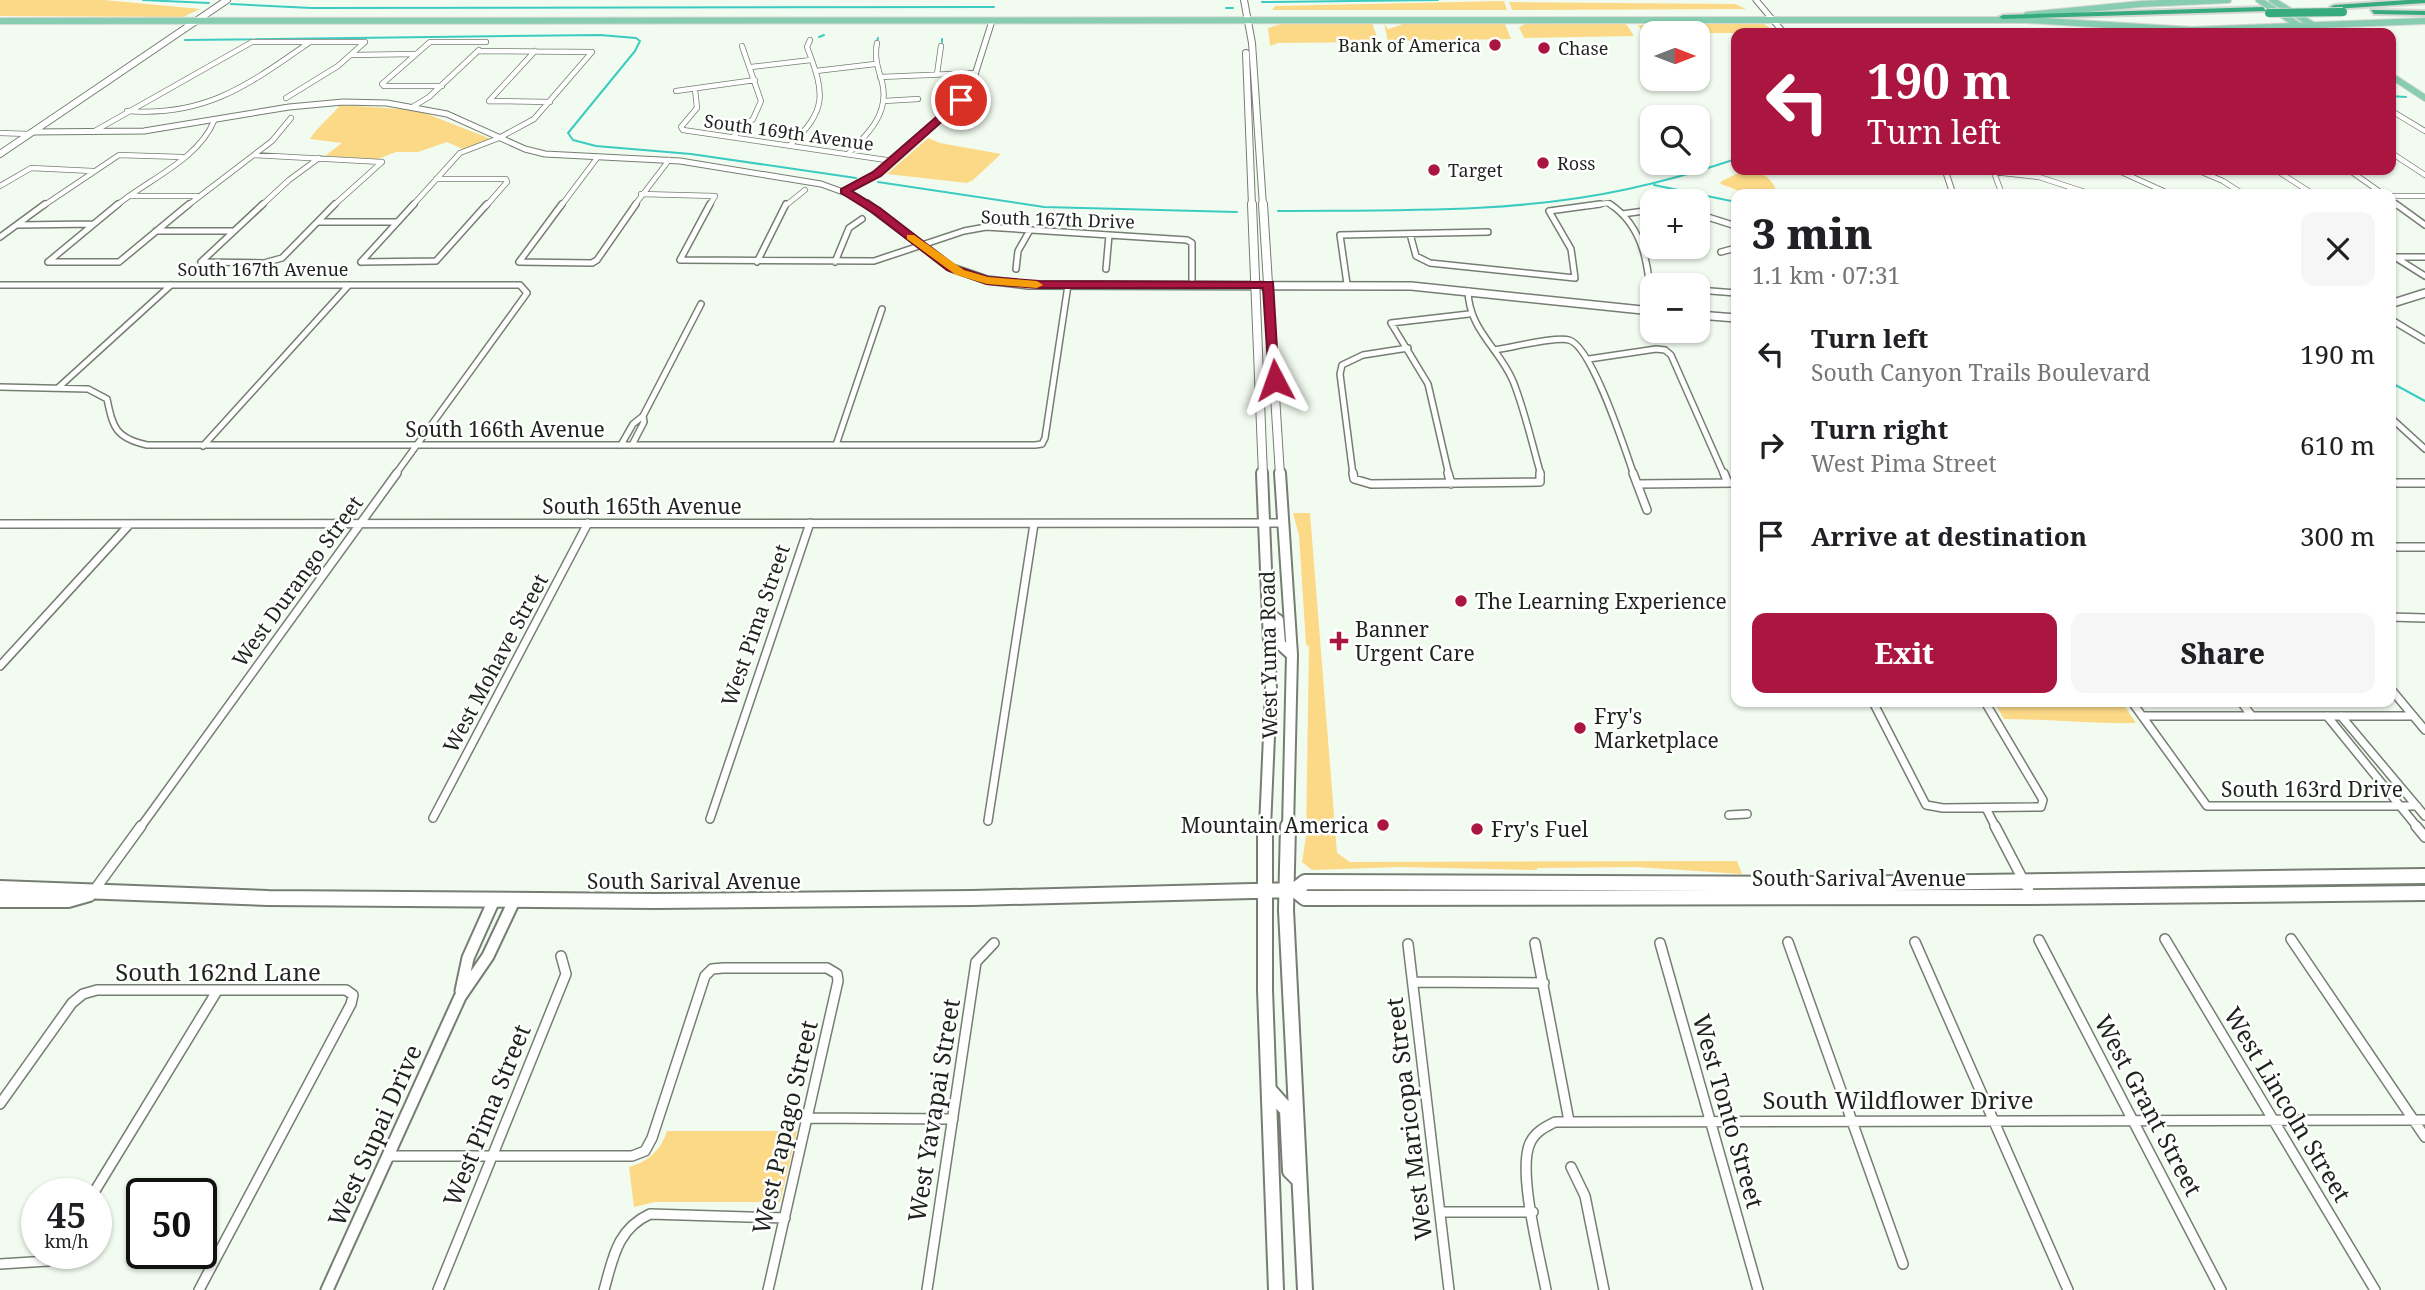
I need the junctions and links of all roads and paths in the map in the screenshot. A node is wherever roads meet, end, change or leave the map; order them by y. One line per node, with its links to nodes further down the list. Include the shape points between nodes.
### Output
1 (228, 0): 22 (main road)
2 (1244, 0): 14 (main road, West Yuma Road)
3 (1756, 0): 16 (street)
4 (2228, 0): 13 (main road)
5 (2259, 0): 27 (main road)
6 (2272, 0): 28 (main road)
7 (2425, 3): 8 (highway, bridge)
8 (2266, 11): 9 (highway, bridge); 13 (highway); 20 (highway)
9 (2425, 13)
10 (1453, 16): 14 (main road); 15 (main road); 18 (main road)
11 (1686, 16): 15 (main road); 16 (main road); 19 (main road)
12 (1154, 17): 14 (main road); 17 (main road); 24 (main road)
13 (2003, 17): 16 (main road)
14 (1247, 18): 24 (main road); 25 (main road); 37 (main road, West Yuma Road); 44 (main road, West Yuma Road)
15 (1509, 18): 18 (main road); 19 (main road)
16 (1771, 18): 19 (main road); 20 (main road); 29 (street)
17 (1069, 20): 23 (main road); 24 (main road)
18 (1376, 20): 25 (main road)
19 (1627, 20)
20 (2026, 20): 30 (main road)
21 (0, 21): 22 (main road)
22 (196, 21): 23 (main road); 73 (main road)
23 (992, 21): 50 (street)
24 (1114, 21)
25 (1258, 21): 37 (main road, via 1256,43)
26 (2425, 22): 28 (main road)
27 (2300, 26): 28 (main road); 31 (main road); 32 (main road)
28 (2314, 26): 33 (main road)
29 (1780, 28)
30 (2154, 28)
31 (2213, 28)
32 (2303, 28)
33 (2317, 28)
34 (810, 40): 45 (street, via 806,44)
35 (311, 41): 43 (street, via 365,42); 66 (street, via 252,42); 66 (street, via 197,108 166,113)
36 (877, 43): 46 (street)
37 (1252, 43): 57 (main road, West Yuma Road)
38 (742, 46): 47 (street)
39 (941, 46): 49 (street)
40 (478, 51): 41 (street); 42 (street, via 486,42 430,42); 54 (street)
41 (535, 51): 63 (street, via 592,52); 63 (street, via 489,101)
42 (415, 54): 43 (street); 54 (street, via 382,84)
43 (351, 55): 59 (street)
44 (1246, 55): 57 (main road, via 1250,88); 87 (main road, West Yuma Road)
45 (811, 60): 47 (street); 48 (street)
46 (876, 64): 48 (street); 51 (street)
47 (751, 68): 52 (street)
48 (816, 71): 76 (street, via 822,105 808,128)
49 (937, 74): 50 (street); 51 (street)
50 (976, 74): 85 (street, via 965,96)
51 (880, 77): 62 (street)
52 (755, 80): 56 (street); 75 (street, via 759,108)
53 (2396, 80): 60 (main road)
54 (442, 86): 65 (street)
55 (2396, 86): 60 (main road)
56 (695, 89): 58 (street); 75 (street, South 169th Avenue, via 697,108 681,129)
57 (1255, 89): 108 (main road, West Yuma Road)
58 (676, 91)
59 (286, 98)
60 (2418, 98): 64 (main road)
61 (918, 99): 62 (street)
62 (884, 101): 79 (street, via 871,130)
63 (550, 102): 74 (street, via 534,119)
64 (2425, 104)
65 (414, 106): 69 (street, via 325,103); 74 (street, via 447,114)
66 (127, 111): 71 (street)
67 (2396, 114): 70 (street)
68 (291, 118): 78 (street)
69 (214, 121): 71 (street, via 144,131); 81 (street, via 196,148)
70 (2425, 131)
71 (93, 132): 73 (street)
72 (0, 133): 73 (street)
73 (31, 133): 77 (main road)
74 (499, 138): 83 (street, via 545,154); 94 (street, via 460,153)
75 (732, 138): 76 (street, South 169th Avenue)
76 (789, 146): 79 (street, South 169th Avenue)
77 (0, 153)
78 (253, 155): 82 (street); 105 (street)
79 (848, 155): 85 (street, South 169th Avenue)
80 (2396, 156): 93 (street)
81 (182, 157): 86 (street, via 119,155); 104 (street)
82 (319, 158): 114 (street, via 382,162); 122 (street)
83 (597, 158): 84 (street); 103 (street, via 519,262 597,260)
84 (669, 160): 102 (street); 103 (street)
85 (892, 161): 102 (street)
86 (94, 171): 95 (street, via 31,168); 118 (street)
87 (1251, 173): 108 (main road, via 1256,198); 143 (main road, West Yuma Road)
88 (2024, 175): 96 (street)
89 (2128, 175): 97 (street)
90 (2209, 175): 98 (street)
91 (2284, 175): 99 (street)
92 (2356, 175): 100 (street)
93 (2425, 175)
94 (436, 179): 115 (street); 115 (street, via 506,179 442,258 361,262)
95 (0, 186)
96 (2076, 189)
97 (2159, 189)
98 (2235, 189)
99 (2305, 189)
100 (2376, 189)
101 (805, 190): 133 (street, via 787,202)
102 (844, 191): 127 (street)
103 (641, 194): 133 (street, South 167th Drive, via 715,196 680,260)
104 (128, 196): 105 (street); 116 (street)
105 (198, 196): 121 (street)
106 (2425, 196): 107 (street)
107 (2396, 198)
108 (1263, 203): 144 (main road, West Yuma Road)
109 (2396, 203): 119 (street)
110 (1640, 212): 111 (street)
111 (1622, 214): 125 (street, via 1608,203 1549,211 1571,249 1574,278 1430,263 1416,256); 137 (street, via 1644,251)
112 (1710, 218): 117 (street)
113 (862, 219): 134 (street, via 849,228)
114 (319, 222): 115 (street); 122 (street, via 275,262 201,262)
115 (396, 222)
116 (93, 224): 118 (street); 121 (street, via 48,262 119,262)
117 (1731, 224)
118 (17, 225): 126 (street)
119 (2425, 225)
120 (1030, 230): 124 (street, South 167th Drive); 127 (street, South 167th Drive, via 975,229); 135 (street, via 1018,250)
121 (156, 231): 122 (street)
122 (233, 231)
123 (1488, 232): 125 (street)
124 (1109, 234): 136 (street); 142 (street, South 167th Drive, via 1192,243)
125 (1410, 234): 145 (street, via 1340,235)
126 (0, 237)
127 (922, 246): 134 (street, South 167th Drive, via 874,261); 141 (street, via 951,268 971,276 1016,284)
128 (1731, 249): 129 (street)
129 (1721, 252)
130 (2396, 255): 132 (street)
131 (2396, 257): 138 (street)
132 (2425, 257)
133 (757, 262): 134 (street, South 167th Drive)
134 (835, 262)
135 (1016, 269)
136 (1106, 269)
137 (1649, 273)
138 (2425, 276)
139 (0, 285): 140 (street, South 167th Avenue)
140 (171, 285): 146 (street, South 167th Avenue); 165 (street)
141 (1068, 285): 142 (street); 174 (street, South 166th Avenue, via 1042,444)
142 (1192, 285): 143 (street)
143 (1254, 285): 144 (street); 190 (main road, West Yuma Road)
144 (1269, 285): 145 (street); 186 (main road, West Yuma Road)
145 (1347, 285): 148 (street)
146 (348, 286): 147 (street, South 167th Avenue, via 520,285); 172 (street)
147 (524, 289): 173 (street, West Durango Street, via 527,293)
148 (1468, 291): 155 (street); 156 (street)
149 (1710, 291): 150 (street)
150 (1731, 293)
151 (2425, 293): 152 (street)
152 (2396, 302)
153 (701, 304): 166 (street)
154 (882, 309): 174 (street)
155 (1640, 310)
156 (1469, 314): 161 (street, via 1391,323); 162 (street)
157 (1710, 316): 158 (street)
158 (1731, 318)
159 (2396, 323): 160 (street)
160 (2425, 340)
161 (1408, 348): 180 (street, via 1428,384); 180 (street, via 1363,355 1342,365 1354,479)
162 (1494, 349): 163 (street, via 1570,340); 180 (street, via 1509,370 1540,482)
163 (1589, 359): 176 (street, via 1656,349 1671,355); 181 (street)
164 (0, 387): 165 (street, South 166th Avenue)
165 (59, 387): 172 (street, South 166th Avenue, via 88,389 107,399 114,430 125,441)
166 (643, 415): 168 (street); 169 (street)
167 (2396, 422): 175 (street)
168 (630, 430): 169 (street); 170 (street)
169 (640, 430): 171 (street)
170 (621, 445): 171 (street, South 166th Avenue); 173 (street, South 166th Avenue)
171 (632, 445): 174 (street, South 166th Avenue)
172 (203, 446): 173 (street, South 166th Avenue)
173 (418, 446): 183 (street, West Durango Street)
174 (836, 446)
175 (2425, 449)
176 (1731, 481)
177 (1731, 483): 181 (street)
178 (2396, 483): 179 (street)
179 (2425, 483)
180 (1451, 484)
181 (1637, 484): 182 (street)
182 (1647, 510)
183 (360, 523): 184 (street, South 165th Avenue); 188 (street, South 165th Avenue); 226 (street, West Durango Street)
184 (588, 523): 185 (street, South 165th Avenue); 215 (street, West Mohave Street)
185 (810, 523): 189 (street, South 165th Avenue); 216 (street, West Pima Street)
186 (1284, 523): 190 (street, South 165th Avenue); 196 (main road, West Yuma Road)
187 (0, 524): 188 (street, South 165th Avenue)
188 (130, 524): 197 (street)
189 (1034, 524): 190 (street, South 165th Avenue); 217 (street)
190 (1264, 524): 193 (main road, West Yuma Road)
191 (2396, 547): 192 (street)
192 (2425, 547)
193 (1269, 614): 196 (main road, via 1278,620 1280,644); 225 (main road, West Yuma Road)
194 (2396, 617): 195 (street)
195 (2425, 618)
196 (1292, 655): 223 (main road, West Yuma Road)
197 (0, 666)
198 (2396, 696): 207 (street)
199 (1876, 707): 211 (street, via 1926,804 1933,808)
200 (1988, 707): 211 (street, via 2042,800 2037,809)
201 (2136, 707): 203 (street)
202 (2245, 707): 204 (street)
203 (2142, 716): 204 (street); 209 (street, South 163rd Drive, via 2207,806)
204 (2252, 716): 205 (street)
205 (2327, 716): 206 (street); 209 (street)
206 (2341, 716): 207 (street); 210 (street)
207 (2412, 716): 208 (street)
208 (2425, 730)
209 (2400, 806): 210 (street, South 163rd Drive); 218 (street)
210 (2417, 806): 214 (street)
211 (1986, 808): 220 (street)
212 (1747, 814): 213 (street)
213 (1729, 815)
214 (2425, 816)
215 (433, 818)
216 (710, 819)
217 (988, 821)
218 (2425, 837)
219 (2425, 876): 220 (main road, South Sarival Avenue)
220 (2023, 881): 224 (main road, South Sarival Avenue); 229 (street)
221 (1557, 883): 223 (main road, South Sarival Avenue, via 1305,882); 224 (main road, South Sarival Avenue); 228 (main road)
222 (0, 888): 226 (main road, South Sarival Avenue)
223 (1291, 890): 225 (main road, South Sarival Avenue); 228 (main road, South Sarival Avenue, via 1305,898); 263 (main road, West Yuma Road)
224 (1709, 890): 228 (main road, South Sarival Avenue); 229 (main road, South Sarival Avenue)
225 (1265, 891): 232 (main road, South Sarival Avenue, via 952,899); 247 (main road, West Yuma Road)
226 (92, 893): 230 (main road, South Sarival Avenue, via 68,900); 231 (main road, South Sarival Avenue)
227 (2425, 893): 229 (main road, South Sarival Avenue)
228 (1561, 897)
229 (2032, 897)
230 (0, 900)
231 (494, 900): 232 (main road, South Sarival Avenue); 246 (street, West Supai Drive, via 468,958)
232 (514, 901): 246 (street, West Supai Drive, via 488,956)
233 (2165, 939): 253 (street, West Lincoln Street)
234 (2291, 939): 257 (street)
235 (2039, 940): 256 (street, West Grant Street)
236 (1788, 942): 251 (street)
237 (1915, 942): 252 (street)
238 (994, 943): 250 (street, West Yavapai Street, via 976,962)
239 (1535, 943): 244 (street)
240 (1660, 943): 255 (street, West Tonto Street)
241 (1408, 944): 243 (street, West Maricopa Street)
242 (561, 956): 260 (street, West Pima Street, via 566,974)
243 (1413, 982): 244 (street); 264 (street, West Maricopa Street)
244 (1544, 983): 254 (street)
245 (218, 991): 248 (street, South 162nd Lane, via 97,990 83,994); 262 (street); 270 (street, South 162nd Lane, via 346,990 353,995)
246 (460, 997): 259 (street, West Supai Drive)
247 (1270, 1091): 263 (main road, via 1287,1110 1290,1171); 276 (main road, West Yuma Road)
248 (0, 1104)
249 (807, 1118): 250 (street); 260 (street, West Papago Street, via 837,974 827,968 712,969 705,976 645,1150 632,1156); 266 (street, West Papago Street)
250 (953, 1119): 275 (street, West Yavapai Street)
251 (1852, 1120): 252 (street, South Wildflower Drive); 255 (street, South Wildflower Drive); 269 (street)
252 (1993, 1120): 256 (street, South Wildflower Drive); 282 (street)
253 (2273, 1120): 256 (street, South Wildflower Drive); 257 (street, South Wildflower Drive); 284 (street, West Lincoln Street)
254 (1569, 1121): 255 (street, South Wildflower Drive); 265 (street, South Wildflower Drive, via 1548,1125 1531,1140 1525,1162)
255 (1710, 1121): 281 (street, West Tonto Street)
256 (2133, 1121): 283 (street, West Grant Street)
257 (2420, 1121): 258 (street)
258 (2425, 1137)
259 (388, 1156): 260 (street); 271 (street, West Supai Drive)
260 (491, 1157): 272 (street, West Pima Street)
261 (1571, 1167): 280 (street, via 1585,1196)
262 (103, 1178)
263 (1300, 1180): 277 (main road, West Yuma Road)
264 (1440, 1212): 265 (street); 278 (street, West Maricopa Street)
265 (1533, 1212): 279 (street, South Wildflower Drive)
266 (785, 1217): 273 (street, via 650,1214 635,1219 622,1232); 274 (street, West Papago Street)
267 (21, 1261): 268 (street)
268 (0, 1264)
269 (1903, 1264)
270 (199, 1290)
271 (327, 1290)
272 (438, 1290)
273 (604, 1290)
274 (768, 1290)
275 (927, 1290)
276 (1276, 1290)
277 (1305, 1290)
278 (1449, 1290)
279 (1546, 1290)
280 (1604, 1290)
281 (1758, 1290)
282 (2068, 1290)
283 (2221, 1290)
284 (2375, 1290)

